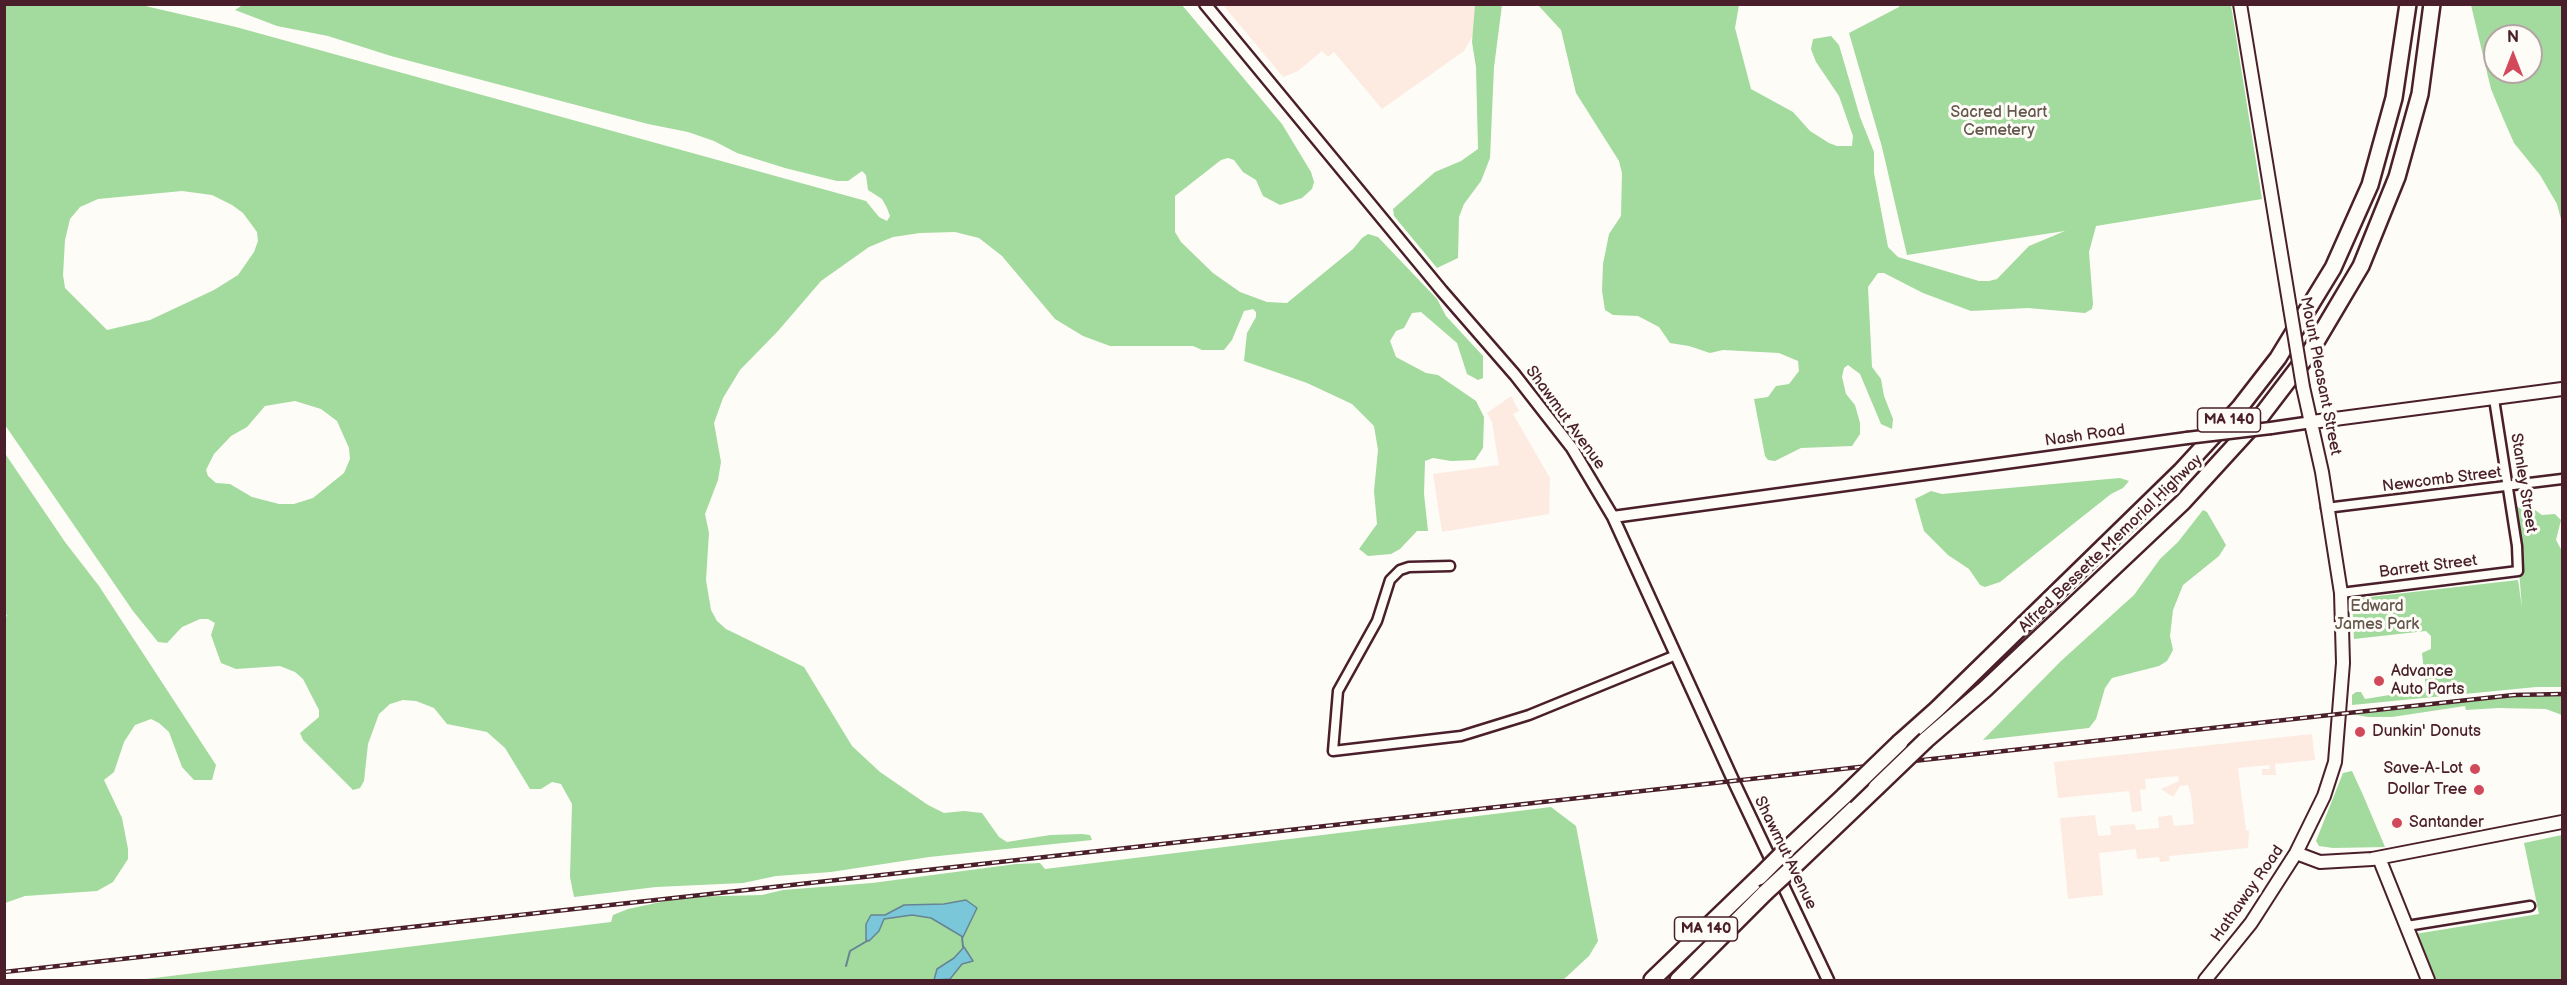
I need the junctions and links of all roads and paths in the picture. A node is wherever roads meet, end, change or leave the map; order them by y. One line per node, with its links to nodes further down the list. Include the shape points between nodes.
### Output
1 (1205, 4): 11 (street, Shawmut Avenue, via 1515,375 1572,448)
2 (2240, 4): 7 (main road, Mount Pleasant Street, bridge)
3 (2408, 4): 22 (highway, Alfred Bessette Memorial Highway / MA 140, bridge, via 2394,98 2370,185 2333,268 2278,358 2240,407 2181,471 1953,695)
4 (2433, 4): 23 (highway, Alfred Bessette Memorial Highway / MA 140, bridge, via 2420,94 2394,187 2361,266 2310,352 2258,420 2170,515 1926,740)
5 (2562, 389): 6 (main road, Nash Road)
6 (2494, 399): 7 (main road, Nash Road); 9 (street, Stanley Street)
7 (2312, 422): 10 (main road, Mount Pleasant Street); 11 (street, Nash Road, bridge)
8 (2562, 479): 9 (street, Newcomb Street)
9 (2508, 487): 10 (street, Newcomb Street); 13 (street, Stanley Street)
10 (2325, 508): 14 (main road, Mount Pleasant Street)
11 (1613, 517): 15 (street, Shawmut Avenue)
12 (1450, 566): 15 (street, via 1409,567 1390,580 1377,621 1338,691 1333,751 1461,736 1529,715)
13 (2518, 571): 14 (street, Barrett Street)
14 (2341, 593): 16 (main road, Mount Pleasant Street, via 2343,663)
15 (1676, 655): 24 (street, Shawmut Avenue)
16 (2336, 755): 18 (main road, Hathaway Road, via 2324,796)
17 (2562, 822): 19 (main road)
18 (2296, 853): 19 (main road, via 2320,862); 25 (main road, Hathaway Road, via 2264,906)
19 (2379, 858): 21 (main road)
20 (2530, 906): 21 (street)
21 (2407, 926): 26 (main road)
22 (1652, 981)
23 (1678, 981)
24 (1828, 981)
25 (2205, 981)
26 (2428, 981)

